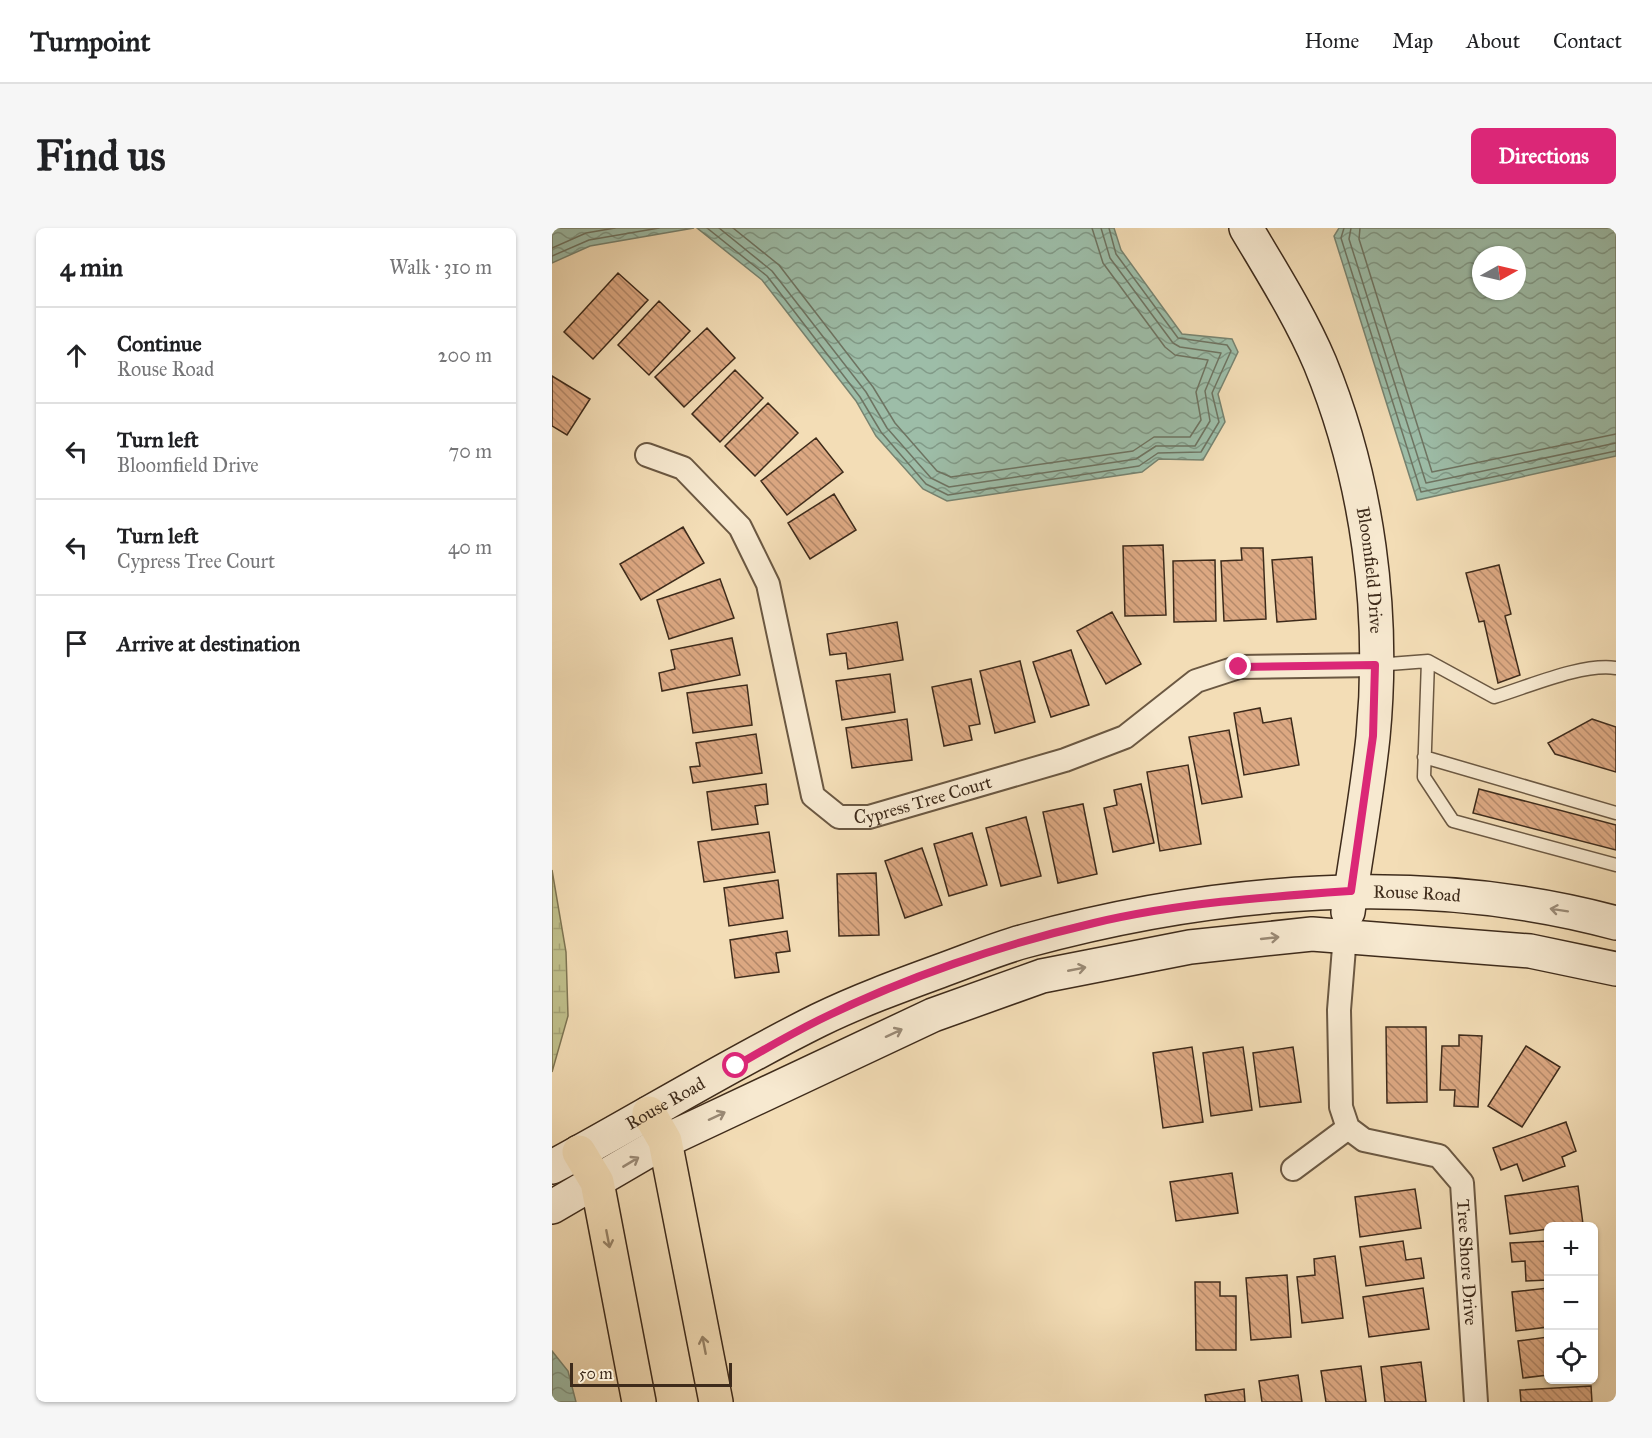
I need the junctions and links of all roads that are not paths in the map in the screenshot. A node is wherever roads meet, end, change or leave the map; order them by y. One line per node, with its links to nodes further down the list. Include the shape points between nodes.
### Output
1 (1246, 228): 4 (street, Bloomfield Drive, via 1320,363 1347,445 1373,570)
2 (647, 455): 4 (street, Cypress Tree Court, via 683,468 740,527 768,584 813,796 839,818 869,817 1125,737 1196,681 1239,667)
3 (1428, 661): 4 (lane); 5 (lane, via 1494,697 1563,676); 6 (lane)
4 (1375, 665): 9 (street, Bloomfield Drive, via 1373,736)
5 (1616, 668)
6 (1424, 757): 7 (lane); 8 (lane, via 1424,777 1453,821)
7 (1616, 813)
8 (1616, 865)
9 (1351, 891): 10 (street, Rouse Road, one-way to 9, via 1577,912 1488,899); 11 (street, Bloomfield Drive); 13 (street, Rouse Road, via 1205,904 1096,922 1021,942 820,1019)
10 (1616, 923)
11 (1345, 935): 12 (street, Rouse Road, via 1530,951); 14 (street, via 1339,1010 1341,1107); 15 (street, Rouse Road, one-way to 11, via 933,1015 1042,976 1191,947 1312,934)
12 (1616, 969)
13 (649, 1113): 15 (highway); 16 (street, Rouse Road)
14 (1348, 1128): 17 (street); 22 (street, Tree Shore Drive, via 1364,1140 1439,1156 1462,1183)
15 (664, 1141): 18 (street, Rouse Road, one-way to 15); 21 (highway, one-way to 15)
16 (566, 1159): 18 (highway)
17 (1293, 1169)
18 (597, 1182): 19 (street, Rouse Road); 20 (highway, one-way to 20)
19 (552, 1207)
20 (639, 1402)
21 (716, 1402)
22 (1476, 1402)

